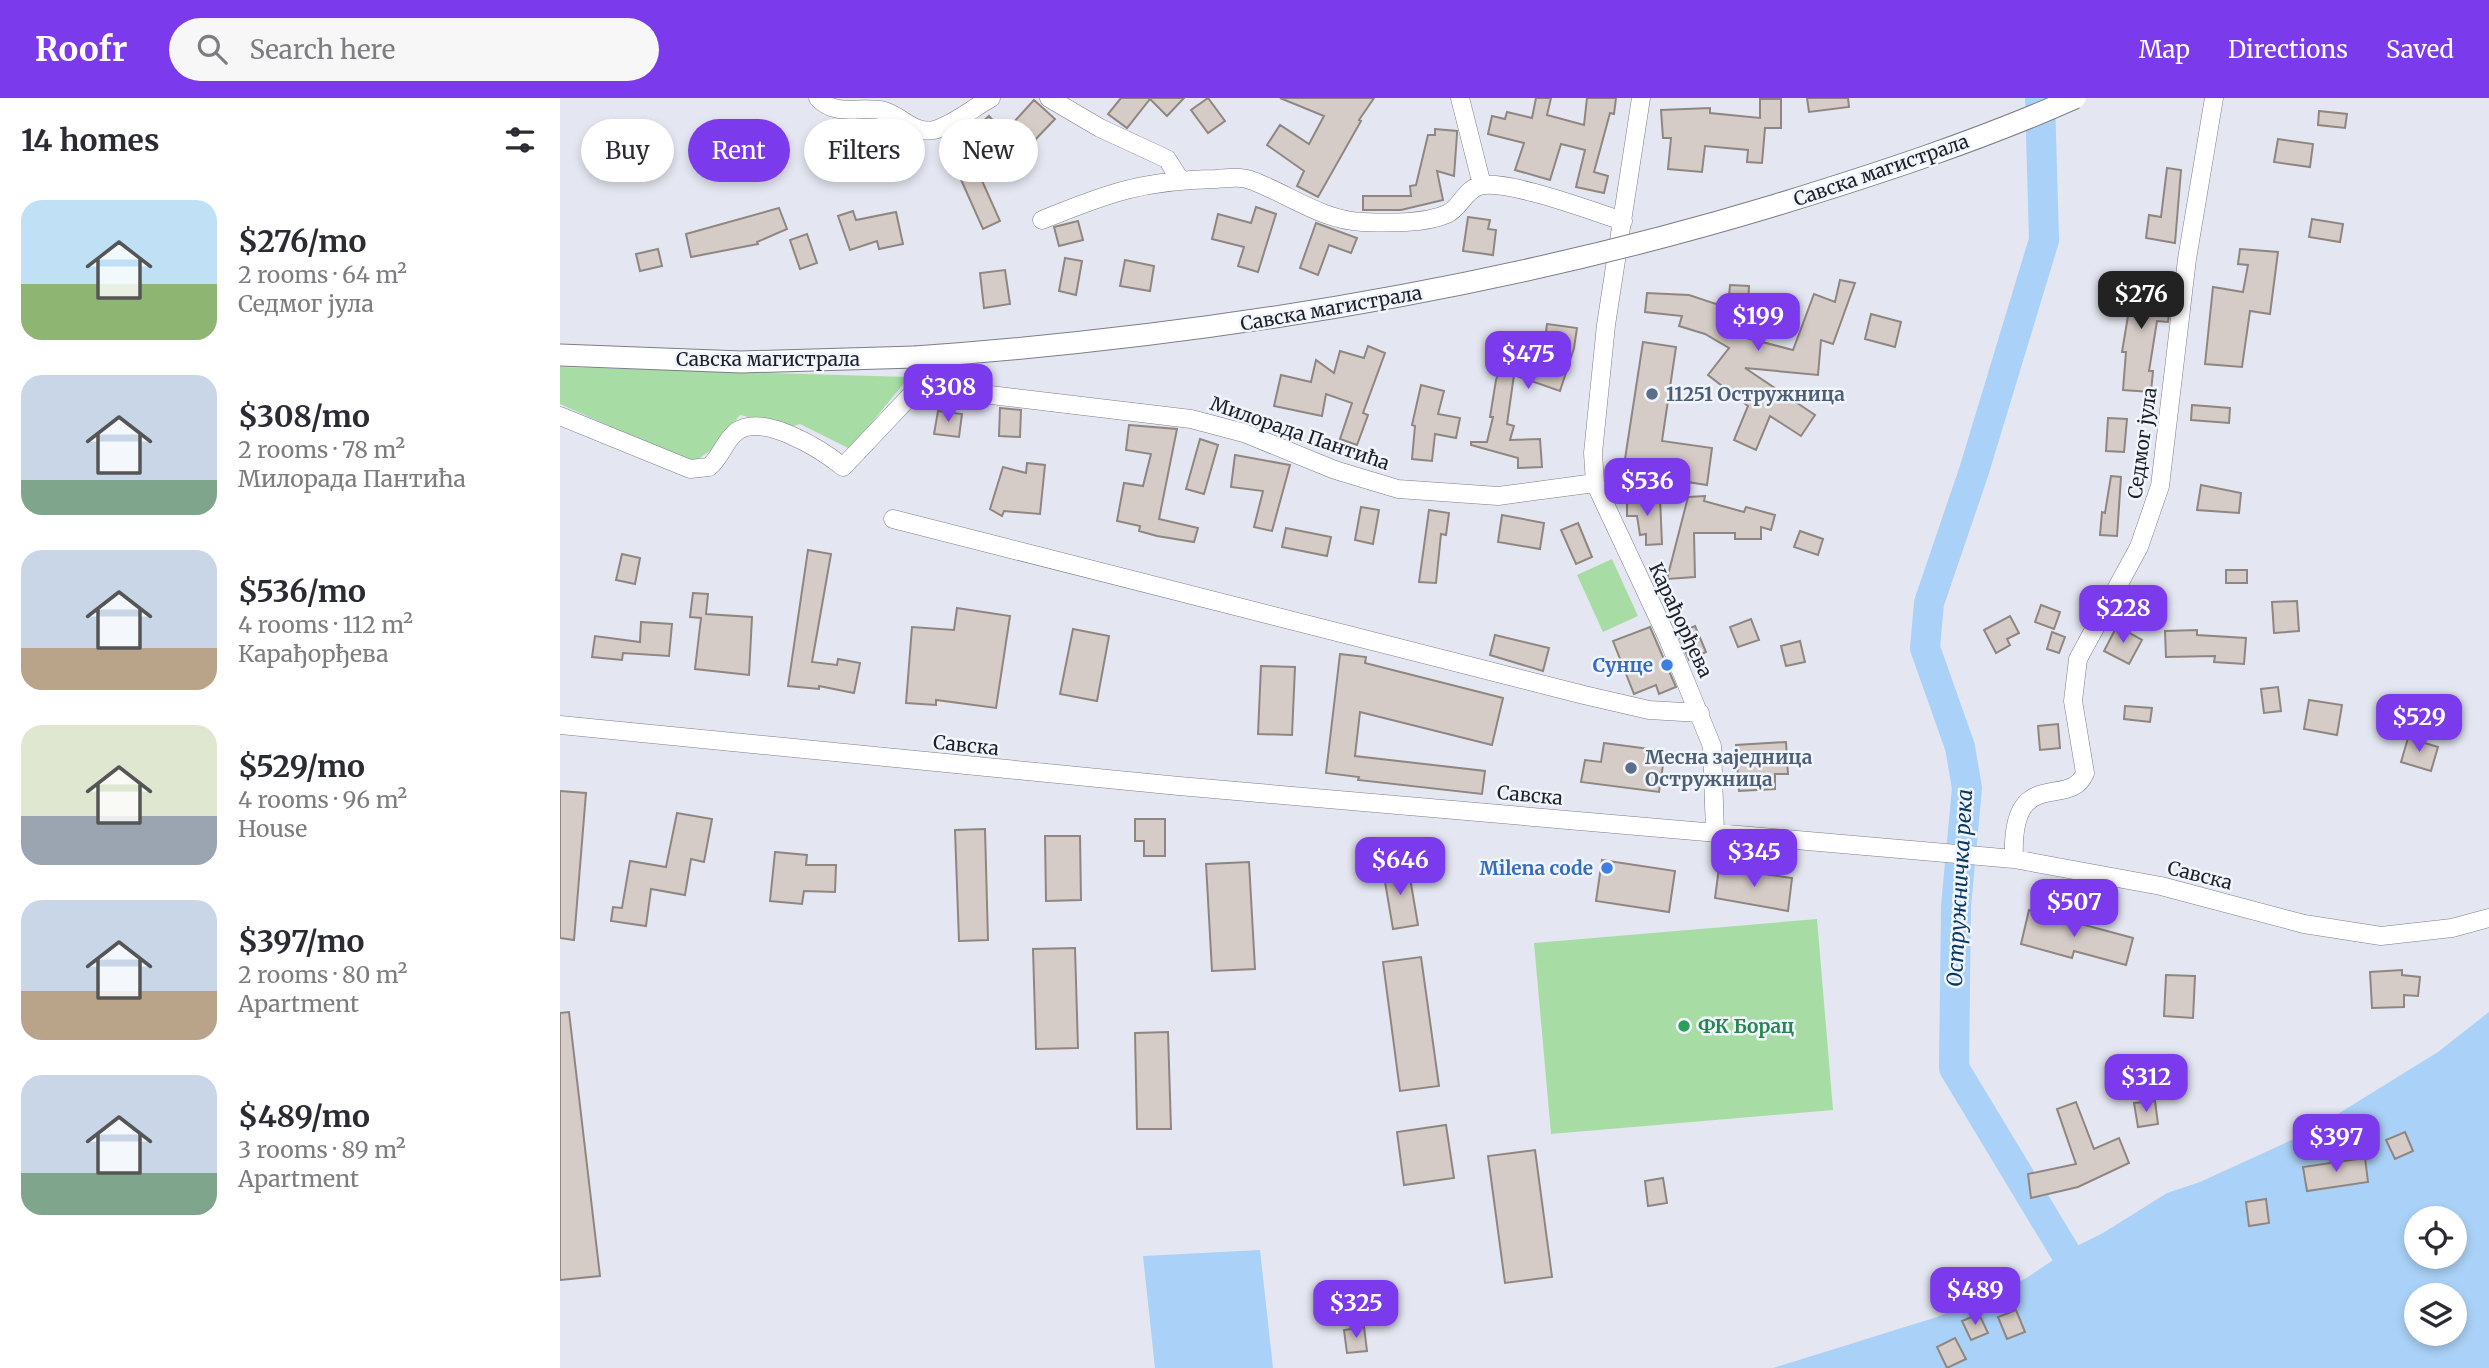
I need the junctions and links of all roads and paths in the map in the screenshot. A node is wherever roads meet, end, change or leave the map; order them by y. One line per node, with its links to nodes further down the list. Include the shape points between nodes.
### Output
1 (818, 98): 2 (street, via 839,110 886,111 920,130 943,126)
2 (991, 98)
3 (1049, 98): 8 (street, via 1167,159)
4 (1460, 98): 9 (street)
5 (1641, 98): 11 (street, Карађорђева)
6 (2075, 98): 12 (main road, Савска магистрала, bridge, via 1910,162 1724,221 1503,276 1302,315 1047,348 915,357 741,362)
7 (2214, 98): 19 (street, Седмог јула, via 2187,259 2160,486 2139,547 2078,659 2073,701 2085,773 2076,786 2027,801 2015,827)
8 (1178, 178): 9 (street, via 1244,178 1316,211 1368,222 1447,213); 10 (street, via 1123,188)
9 (1482, 185): 11 (street, via 1526,191)
10 (1042, 220)
11 (1623, 221): 14 (street, Карађорђева, via 1596,410)
12 (560, 355)
13 (560, 416): 14 (street, Милорада Пантића, via 690,469 709,467 737,432 755,426 796,438 842,467 914,393 932,388 1191,419 1244,433 1335,470 1398,489 1498,496)
14 (1595, 483): 16 (street, Карађорђева)
15 (892, 519): 16 (street, via 1597,698 1649,710)
16 (1700, 713): 18 (street, Карађорђева, via 1712,746)
17 (560, 725): 18 (street, Савска, via 1152,784)
18 (1715, 832): 19 (street, Савска)
19 (2014, 859): 20 (street, Савска, via 2161,886 2340,931 2381,936 2417,933)
20 (2489, 918)

